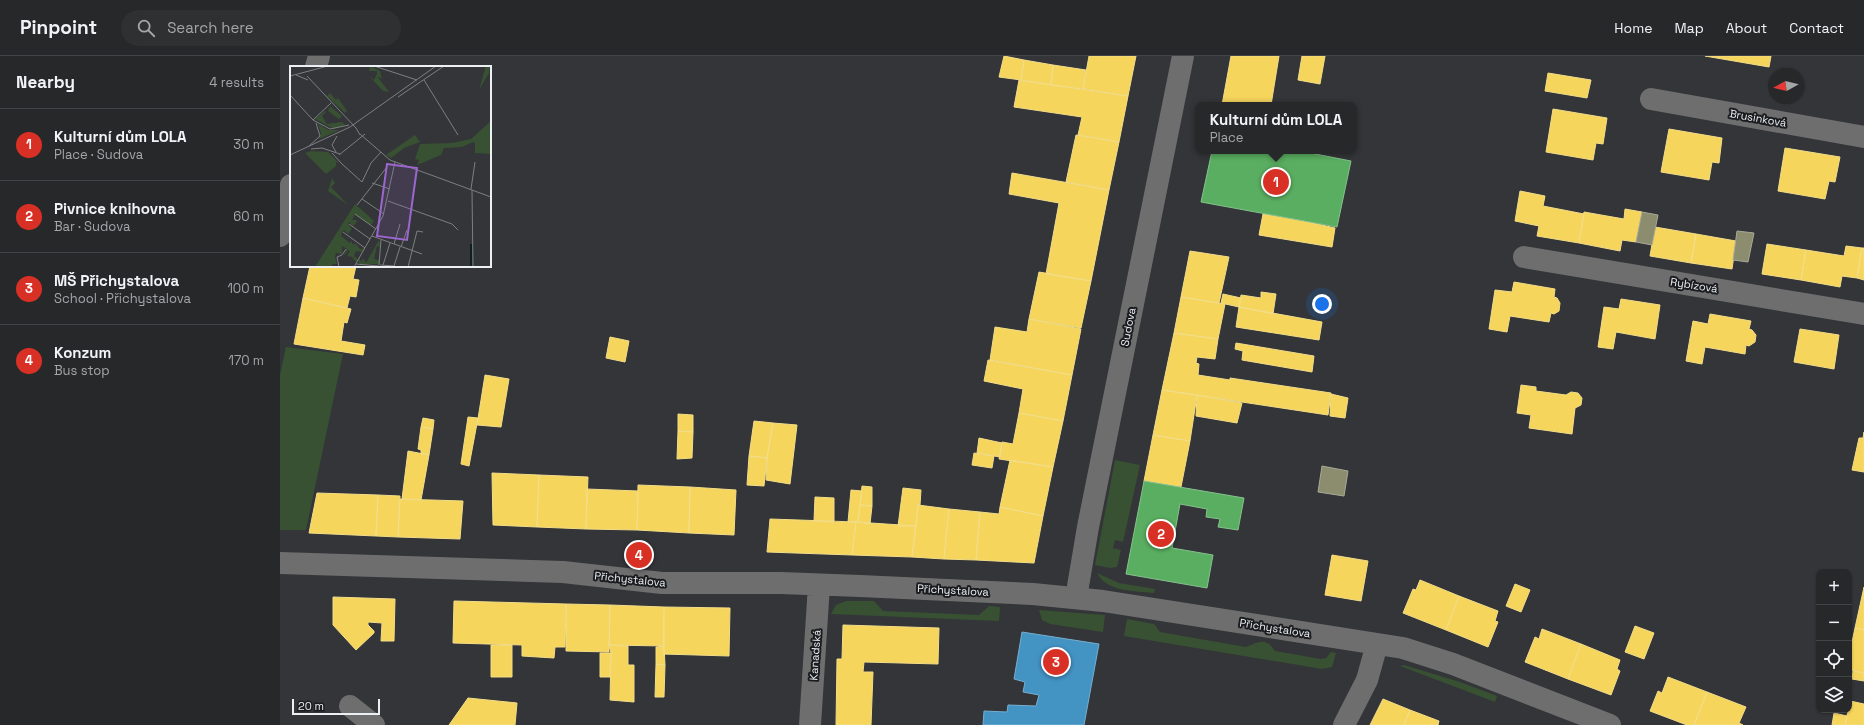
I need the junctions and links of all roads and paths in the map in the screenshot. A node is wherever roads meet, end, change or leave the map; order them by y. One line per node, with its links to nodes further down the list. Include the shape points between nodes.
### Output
1 (319, 56): 3 (street)
2 (1183, 56): 12 (street, Sudova)
3 (316, 66)
4 (1651, 99): 5 (street, Brusinková)
5 (1864, 137)
6 (290, 191): 7 (street)
7 (280, 236)
8 (1524, 257): 9 (street, Rybízová)
9 (1864, 314)
10 (280, 563): 11 (street, Přichystalova, via 563,572 675,583)
11 (819, 585): 12 (street, Přichystalova); 16 (street, Kanadská)
12 (1076, 598): 13 (street, Přichystalova, via 1142,606)
13 (1377, 644): 17 (street, via 1367,680); 18 (street, Přichystalova, via 1403,648 1453,664)
14 (350, 706): 15 (street)
15 (374, 725)
16 (810, 725)
17 (1344, 725)
18 (1610, 725)

